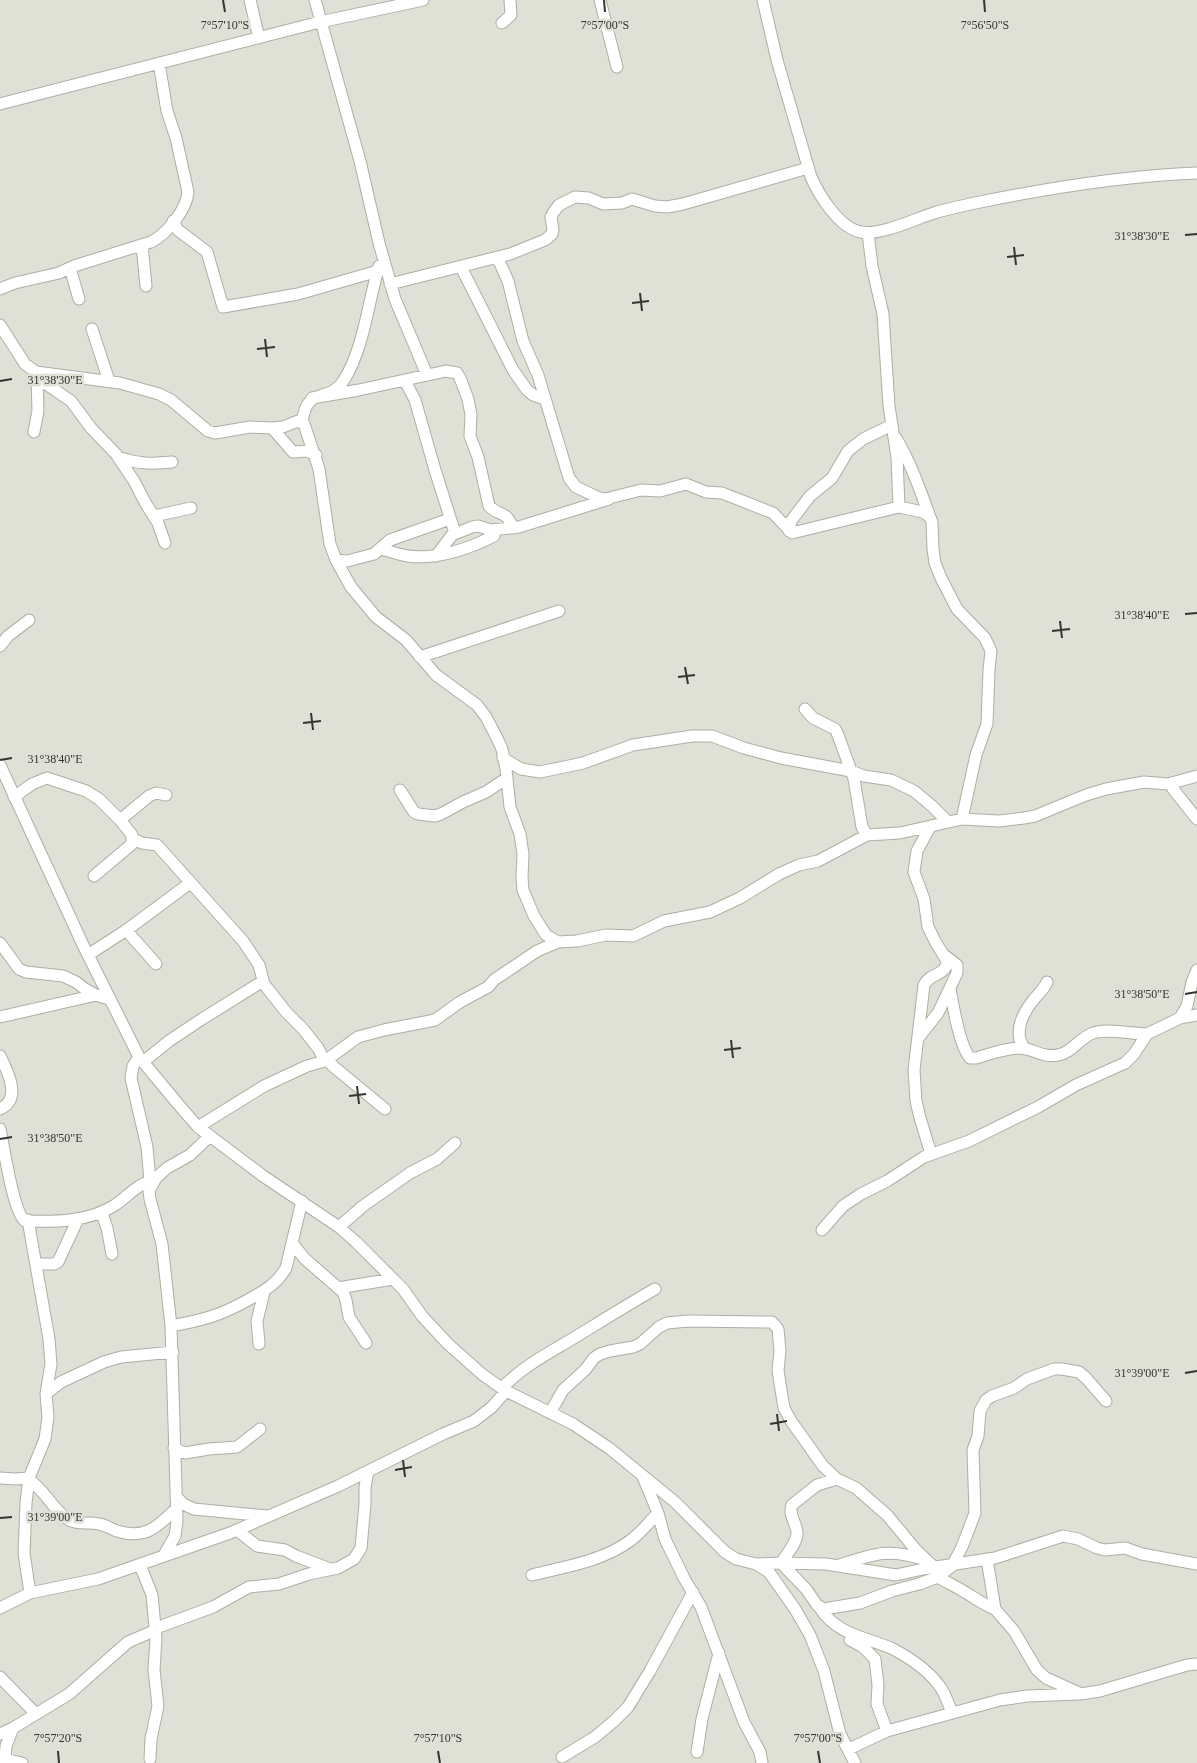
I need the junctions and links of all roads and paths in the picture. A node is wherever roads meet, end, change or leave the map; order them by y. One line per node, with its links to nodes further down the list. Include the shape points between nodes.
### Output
1 (250, 0): 9 (street)
2 (315, 0): 7 (street)
3 (423, 0): 7 (street)
4 (510, 0): 8 (street, via 511,16)
5 (600, 0): 11 (street)
6 (763, 0): 13 (street)
7 (320, 22): 9 (street); 18 (street)
8 (502, 23)
9 (259, 38): 10 (street)
10 (160, 63): 12 (street); 15 (street, via 167,111 188,192 185,205)
11 (616, 67)
12 (0, 104)
13 (808, 168): 16 (street, via 819,194 838,217 858,232); 19 (street, via 667,207 636,200 603,204 589,198 575,198 560,205 553,213 552,234 545,240)
14 (1197, 172): 16 (street, via 1140,176 1048,190 935,213)
15 (174, 221): 17 (street, via 161,236); 22 (street, via 178,230 207,252 223,307 298,294)
16 (868, 233): 37 (street, via 883,314)
17 (142, 245): 21 (street); 24 (street)
18 (382, 252): 22 (street); 23 (street)
19 (494, 258): 20 (street); 34 (street, via 499,261 508,281 523,341)
20 (461, 266): 23 (street); 34 (street, via 517,377 533,395)
21 (70, 268): 25 (street); 26 (street)
22 (378, 271): 33 (street, via 360,341 345,379 336,390)
23 (390, 284): 29 (street)
24 (146, 286)
25 (0, 289)
26 (79, 299)
27 (0, 325): 30 (street, via 24,364)
28 (92, 329): 31 (street)
29 (427, 375): 32 (street); 48 (street, via 453,372 460,378 468,399 470,436 489,506 507,516)
30 (37, 376): 31 (street); 38 (street, via 38,411); 40 (street, via 71,401)
31 (108, 381): 36 (street, via 159,394 208,431 215,433 250,426)
32 (405, 381): 33 (street); 47 (street, via 415,400)
33 (312, 398): 35 (street, via 306,405)
34 (545, 399): 42 (street, via 572,483 597,497)
35 (302, 422): 36 (street); 39 (street)
36 (272, 428): 39 (street, via 293,452)
37 (892, 429): 43 (street); 46 (street, via 912,467); 49 (street, via 863,440 848,451 832,478 810,496 791,521)
38 (34, 432)
39 (316, 454): 55 (street, via 330,544)
40 (118, 457): 41 (street, via 135,463); 45 (street)
41 (172, 462)
42 (610, 499): 48 (street); 49 (street, via 641,490 660,491 690,485 763,508 773,513)
43 (899, 507): 46 (street); 49 (street, via 800,533)
44 (191, 508): 45 (street)
45 (154, 516): 52 (street)
46 (930, 516): 70 (street, via 933,549 941,578 957,609 985,638 991,651 987,724 976,755)
47 (450, 520): 50 (street); 53 (street, via 390,540)
48 (513, 528): 50 (street, via 491,530 478,526)
49 (789, 531)
50 (455, 533): 54 (street)
51 (494, 536): 54 (street)
52 (165, 543)
53 (380, 549): 54 (street, via 408,556); 55 (street, via 374,554 347,561)
54 (436, 556)
55 (336, 560): 59 (street, via 362,601 376,617 402,636)
56 (559, 612): 59 (street)
57 (30, 620): 58 (street)
58 (0, 646)
59 (420, 657): 61 (street, via 436,675 481,710 502,749)
60 (805, 709): 63 (street, via 818,722 835,729)
61 (503, 758): 63 (street, via 520,769 540,772 589,761 633,745 712,736 781,758); 65 (street)
62 (0, 765): 69 (street)
63 (850, 771): 73 (street, via 891,780 914,791); 75 (street, via 862,827)
64 (1197, 776): 66 (street)
65 (507, 778): 67 (street, via 486,792 435,816 414,812); 80 (street, via 509,801 522,845 524,890 546,935)
66 (1171, 783): 70 (street, via 1144,782 1106,789 1024,818 999,821); 72 (street)
67 (400, 790)
68 (166, 795): 71 (street, via 156,793 149,796)
69 (14, 797): 71 (street, via 47,778 95,796); 83 (street)
70 (962, 819): 73 (street)
71 (120, 820): 76 (street)
72 (1197, 820)
73 (948, 822): 74 (street)
74 (930, 827): 75 (street); 82 (street, via 917,851 914,872 924,899 928,927)
75 (867, 835): 80 (street, via 818,861 779,874 710,912 664,921 633,936 606,935)
76 (133, 839): 77 (street, via 132,844); 78 (street, via 157,845)
77 (94, 876)
78 (190, 883): 79 (street); 86 (street, via 243,941 259,965)
79 (126, 930): 83 (street); 84 (street)
80 (558, 942): 99 (street, via 537,951 435,1020 368,1033)
81 (0, 943): 89 (street, via 19,969 69,978)
82 (942, 953): 88 (street, via 954,961 958,969); 95 (street, via 947,965 942,972 929,977 924,985)
83 (88, 955): 90 (street)
84 (156, 964)
85 (1197, 970): 93 (street, via 1187,1006)
86 (263, 982): 98 (street); 99 (street)
87 (1047, 982): 96 (street, via 1027,1008 1019,1028 1019,1039)
88 (950, 988): 95 (street, via 938,1013); 96 (street, via 959,1030 970,1058)
89 (96, 995): 90 (street); 92 (street)
90 (109, 999): 98 (street)
91 (1197, 1015): 93 (street)
92 (0, 1017)
93 (1180, 1018): 94 (street)
94 (1147, 1034): 96 (street, via 1092,1034 1067,1053 1058,1055 1044,1056); 106 (street, via 1125,1063 969,1141)
95 (917, 1040): 106 (street, via 914,1070 916,1101)
96 (1025, 1049)
97 (0, 1056): 100 (street, via 12,1093 9,1103)
98 (141, 1060): 102 (street); 107 (street, via 133,1066 131,1078)
99 (326, 1060): 101 (street); 102 (street, via 272,1082)
100 (0, 1109)
101 (386, 1109)
102 (198, 1128): 104 (street)
103 (0, 1129): 111 (street, via 20,1215 23,1220)
104 (210, 1136): 107 (street, via 190,1155); 108 (street)
105 (455, 1143): 112 (street, via 437,1159 410,1173 363,1206)
106 (931, 1154): 113 (street, via 843,1206)
107 (152, 1181): 109 (street); 121 (street, via 150,1199 162,1244)
108 (302, 1201): 112 (street); 114 (street)
109 (102, 1213): 110 (street); 115 (street)
110 (78, 1219): 111 (street); 116 (street, via 58,1262)
111 (28, 1220): 116 (street)
112 (339, 1227): 117 (street)
113 (822, 1230)
114 (292, 1243): 118 (street); 120 (street, via 281,1277)
115 (112, 1254)
116 (36, 1264): 126 (street, via 50,1354)
117 (393, 1279): 118 (street); 125 (street, via 448,1344)
118 (338, 1288): 122 (street, via 343,1292 353,1325)
119 (655, 1289): 125 (street, via 527,1365 513,1376)
120 (264, 1292): 121 (street, via 222,1314); 123 (street, via 257,1321)
121 (171, 1326): 124 (street)
122 (366, 1343)
123 (259, 1344)
124 (173, 1352): 126 (street, via 121,1357 104,1362 61,1382); 130 (street)
125 (504, 1390): 128 (street); 131 (street, via 492,1407 474,1421)
126 (46, 1394): 134 (street, via 48,1417 45,1439)
127 (1106, 1401): 148 (street, via 1079,1372 1062,1369 1027,1379 986,1400 980,1411 973,1450 975,1513)
128 (550, 1413): 132 (street, via 573,1424); 135 (street, via 563,1390 594,1358 640,1344 667,1323 772,1322 778,1329 780,1341 778,1370 784,1408 823,1466)
129 (260, 1429): 130 (street, via 233,1449 185,1453)
130 (174, 1448): 136 (street)
131 (368, 1471): 139 (street); 150 (street, via 361,1548 354,1559)
132 (641, 1473): 138 (street); 144 (street, via 725,1552 736,1559)
133 (0, 1478): 134 (street)
134 (29, 1479): 137 (street, via 66,1518 80,1524 100,1524 124,1533 150,1531); 153 (street, via 24,1554)
135 (837, 1479): 143 (street, via 817,1485 792,1505 797,1537); 149 (street, via 856,1488 887,1514)
136 (176, 1496): 137 (street); 139 (street, via 194,1509)
137 (177, 1508): 141 (street, via 175,1536)
138 (658, 1513): 151 (street, via 621,1547); 152 (street, via 665,1539)
139 (269, 1516): 140 (street)
140 (237, 1530): 141 (street); 150 (street, via 257,1546 285,1550)
141 (164, 1555): 146 (street)
142 (987, 1559): 145 (street, via 1063,1536 1105,1550 1126,1548); 148 (street); 156 (street)
143 (781, 1563): 144 (street); 147 (street); 155 (street, via 806,1588)
144 (756, 1564): 168 (street, via 775,1579 810,1635 824,1671 840,1734)
145 (1197, 1564)
146 (140, 1565): 153 (street, via 98,1579); 157 (street, via 152,1595)
147 (838, 1566): 149 (street, via 896,1576); 149 (street, via 891,1552 904,1553)
148 (952, 1566): 149 (street)
149 (933, 1568): 155 (street, via 892,1591 860,1603); 156 (street)
150 (332, 1570): 157 (street, via 279,1584 249,1586 213,1607)
151 (532, 1575)
152 (693, 1592): 159 (street); 170 (street, via 628,1707 595,1737)
153 (30, 1593): 154 (street)
154 (0, 1608)
155 (820, 1608): 158 (street)
156 (995, 1609): 162 (street, via 1014,1631 1037,1670 1046,1678)
157 (156, 1629): 164 (street, via 128,1642 78,1687); 172 (street, via 154,1670 158,1706)
158 (844, 1631): 163 (street, via 893,1650 924,1670 942,1689); 166 (street, via 850,1640 875,1658 877,1704)
159 (719, 1653): 169 (street); 174 (street)
160 (1197, 1664): 162 (street)
161 (2, 1684): 164 (street)
162 (1080, 1694): 163 (street, via 1018,1697)
163 (952, 1713): 166 (street)
164 (36, 1714): 165 (street)
165 (13, 1728): 167 (street); 171 (street)
166 (887, 1731): 168 (street)
167 (0, 1734)
168 (849, 1749): 175 (street)
169 (697, 1752)
170 (562, 1757)
171 (2, 1758): 173 (street)
172 (150, 1759)
173 (22, 1763)
174 (762, 1763)
175 (855, 1763)

